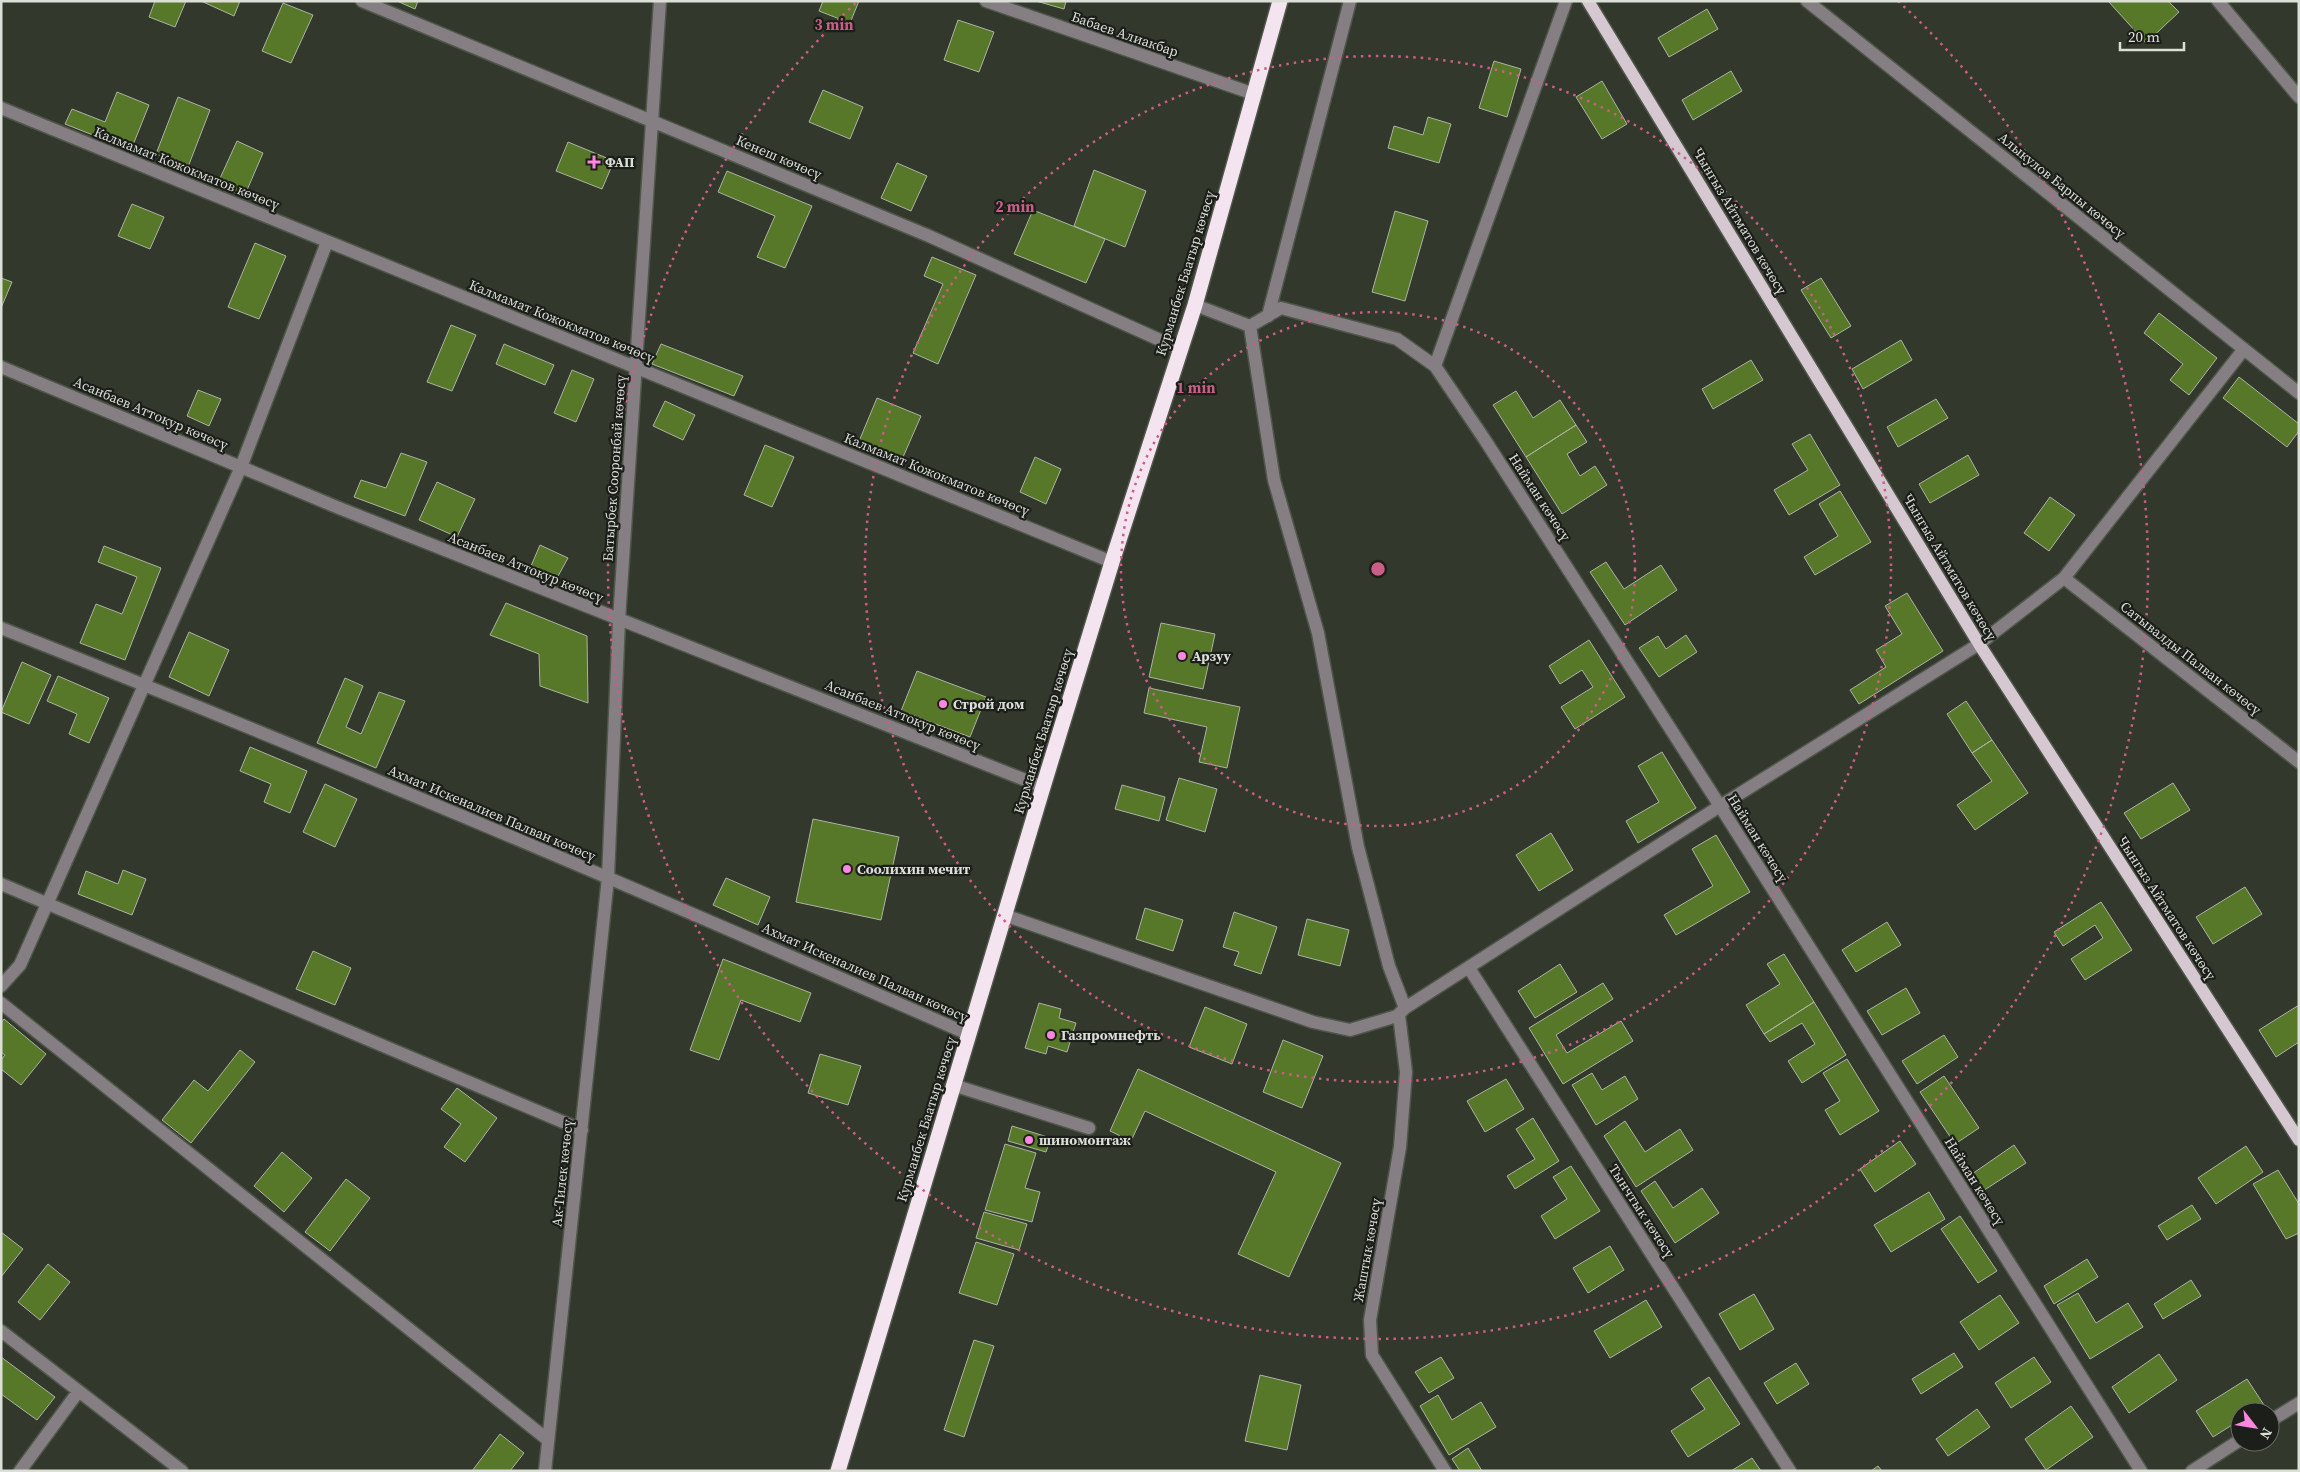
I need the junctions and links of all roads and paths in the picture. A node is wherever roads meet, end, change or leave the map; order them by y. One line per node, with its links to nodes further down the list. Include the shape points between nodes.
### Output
1 (362, 1): 13 (street, Кенеш көчөсү)
2 (660, 1): 13 (street, Батырбек Сооронбай көчөсү)
3 (986, 1): 10 (street, Бабаев Алиакбар)
4 (1280, 1): 10 (highway, Курманбек Баатыр көчөсү)
5 (1350, 1): 16 (street)
6 (1566, 1): 21 (street)
7 (1588, 1): 29 (main road, Чынгыз Айтматов көчөсү)
8 (1807, 1): 19 (street, Алыкулов Барпы көчөсү)
9 (2218, 1): 11 (street)
10 (1254, 94): 15 (highway, Курманбек Баатыр көчөсү)
11 (2299, 97)
12 (1, 108): 14 (street, Калмамат Кожокматов көчөсү)
13 (652, 120): 18 (street, Кенеш көчөсү, via 929,236); 20 (street, Батырбек Сооронбай көчөсү)
14 (327, 242): 20 (street, Калмамат Кожокматов көчөсү); 24 (street)
15 (1195, 305): 17 (street); 18 (highway, Курманбек Баатыр көчөсү)
16 (1268, 316): 17 (street); 21 (street, Найман көчөсү, via 1281,308 1397,338)
17 (1250, 326): 41 (street, Жаштык көчөсү, via 1274,480 1318,633 1358,847)
18 (1180, 349): 25 (highway, Курманбек Баатыр көчөсү)
19 (2244, 349): 23 (street, Алыкулов Барпы көчөсү); 26 (street)
20 (636, 366): 25 (street, Калмамат Кожокматов көчөсү); 27 (street, Батырбек Сооронбай көчөсү)
21 (1435, 366): 33 (street, Найман көчөсү, via 1486,440)
22 (1, 367): 24 (street, Асанбаев Аттокур көчөсү)
23 (2299, 393)
24 (241, 467): 27 (street, Асанбаев Аттокур көчөсү); 30 (street)
25 (1112, 562): 32 (highway, Курманбек Баатыр көчөсү)
26 (2064, 578): 29 (street); 31 (street, Сатывалды Палван көчөсү)
27 (619, 620): 32 (street, Асанбаев Аттокур көчөсү); 34 (street, Батырбек Сооронбай көчөсү)
28 (1, 628): 30 (street, Ахмат Искеналиев Палван көчөсү)
29 (1979, 644): 33 (street); 46 (main road, Чынгыз Айтматов көчөсү)
30 (144, 684): 34 (street, Ахмат Искеналиев Палван көчөсү); 36 (street)
31 (2299, 762)
32 (1043, 786): 37 (highway, Курманбек Баатыр көчөсү)
33 (1720, 806): 38 (street); 59 (street, Найман көчөсү)
34 (608, 878): 42 (street, Ахмат Искеналиев Палван көчөсү); 45 (street, Ак-Тилек көчөсү)
35 (1, 884): 36 (street)
36 (47, 902): 39 (street, via 20,965); 45 (street)
37 (1004, 915): 41 (street, via 1313,1022 1350,1030); 42 (highway, Курманбек Баатыр көчөсү)
38 (1469, 968): 41 (street); 58 (street, Тынчтык көчөсү)
39 (1, 986)
40 (1, 1003): 51 (street)
41 (1402, 1011): 57 (street, Жаштык көчөсү, via 1406,1072 1400,1147 1370,1320 1372,1355)
42 (968, 1034): 43 (highway, Курманбек Баатыр көчөсү)
43 (953, 1085): 44 (street); 56 (highway, Курманбек Баатыр көчөсү)
44 (1089, 1128)
45 (582, 1130): 51 (street, Ак-Тилек көчөсү)
46 (2299, 1140)
47 (1, 1331): 48 (street)
48 (78, 1392): 53 (street); 54 (street)
49 (2299, 1403): 50 (street)
50 (2280, 1415)
51 (548, 1440): 55 (street, Ак-Тилек көчөсү)
52 (2230, 1446): 60 (street)
53 (20, 1471)
54 (182, 1471)
55 (545, 1471)
56 (838, 1471)
57 (1445, 1471)
58 (1790, 1471)
59 (2141, 1471)
60 (2192, 1471)

